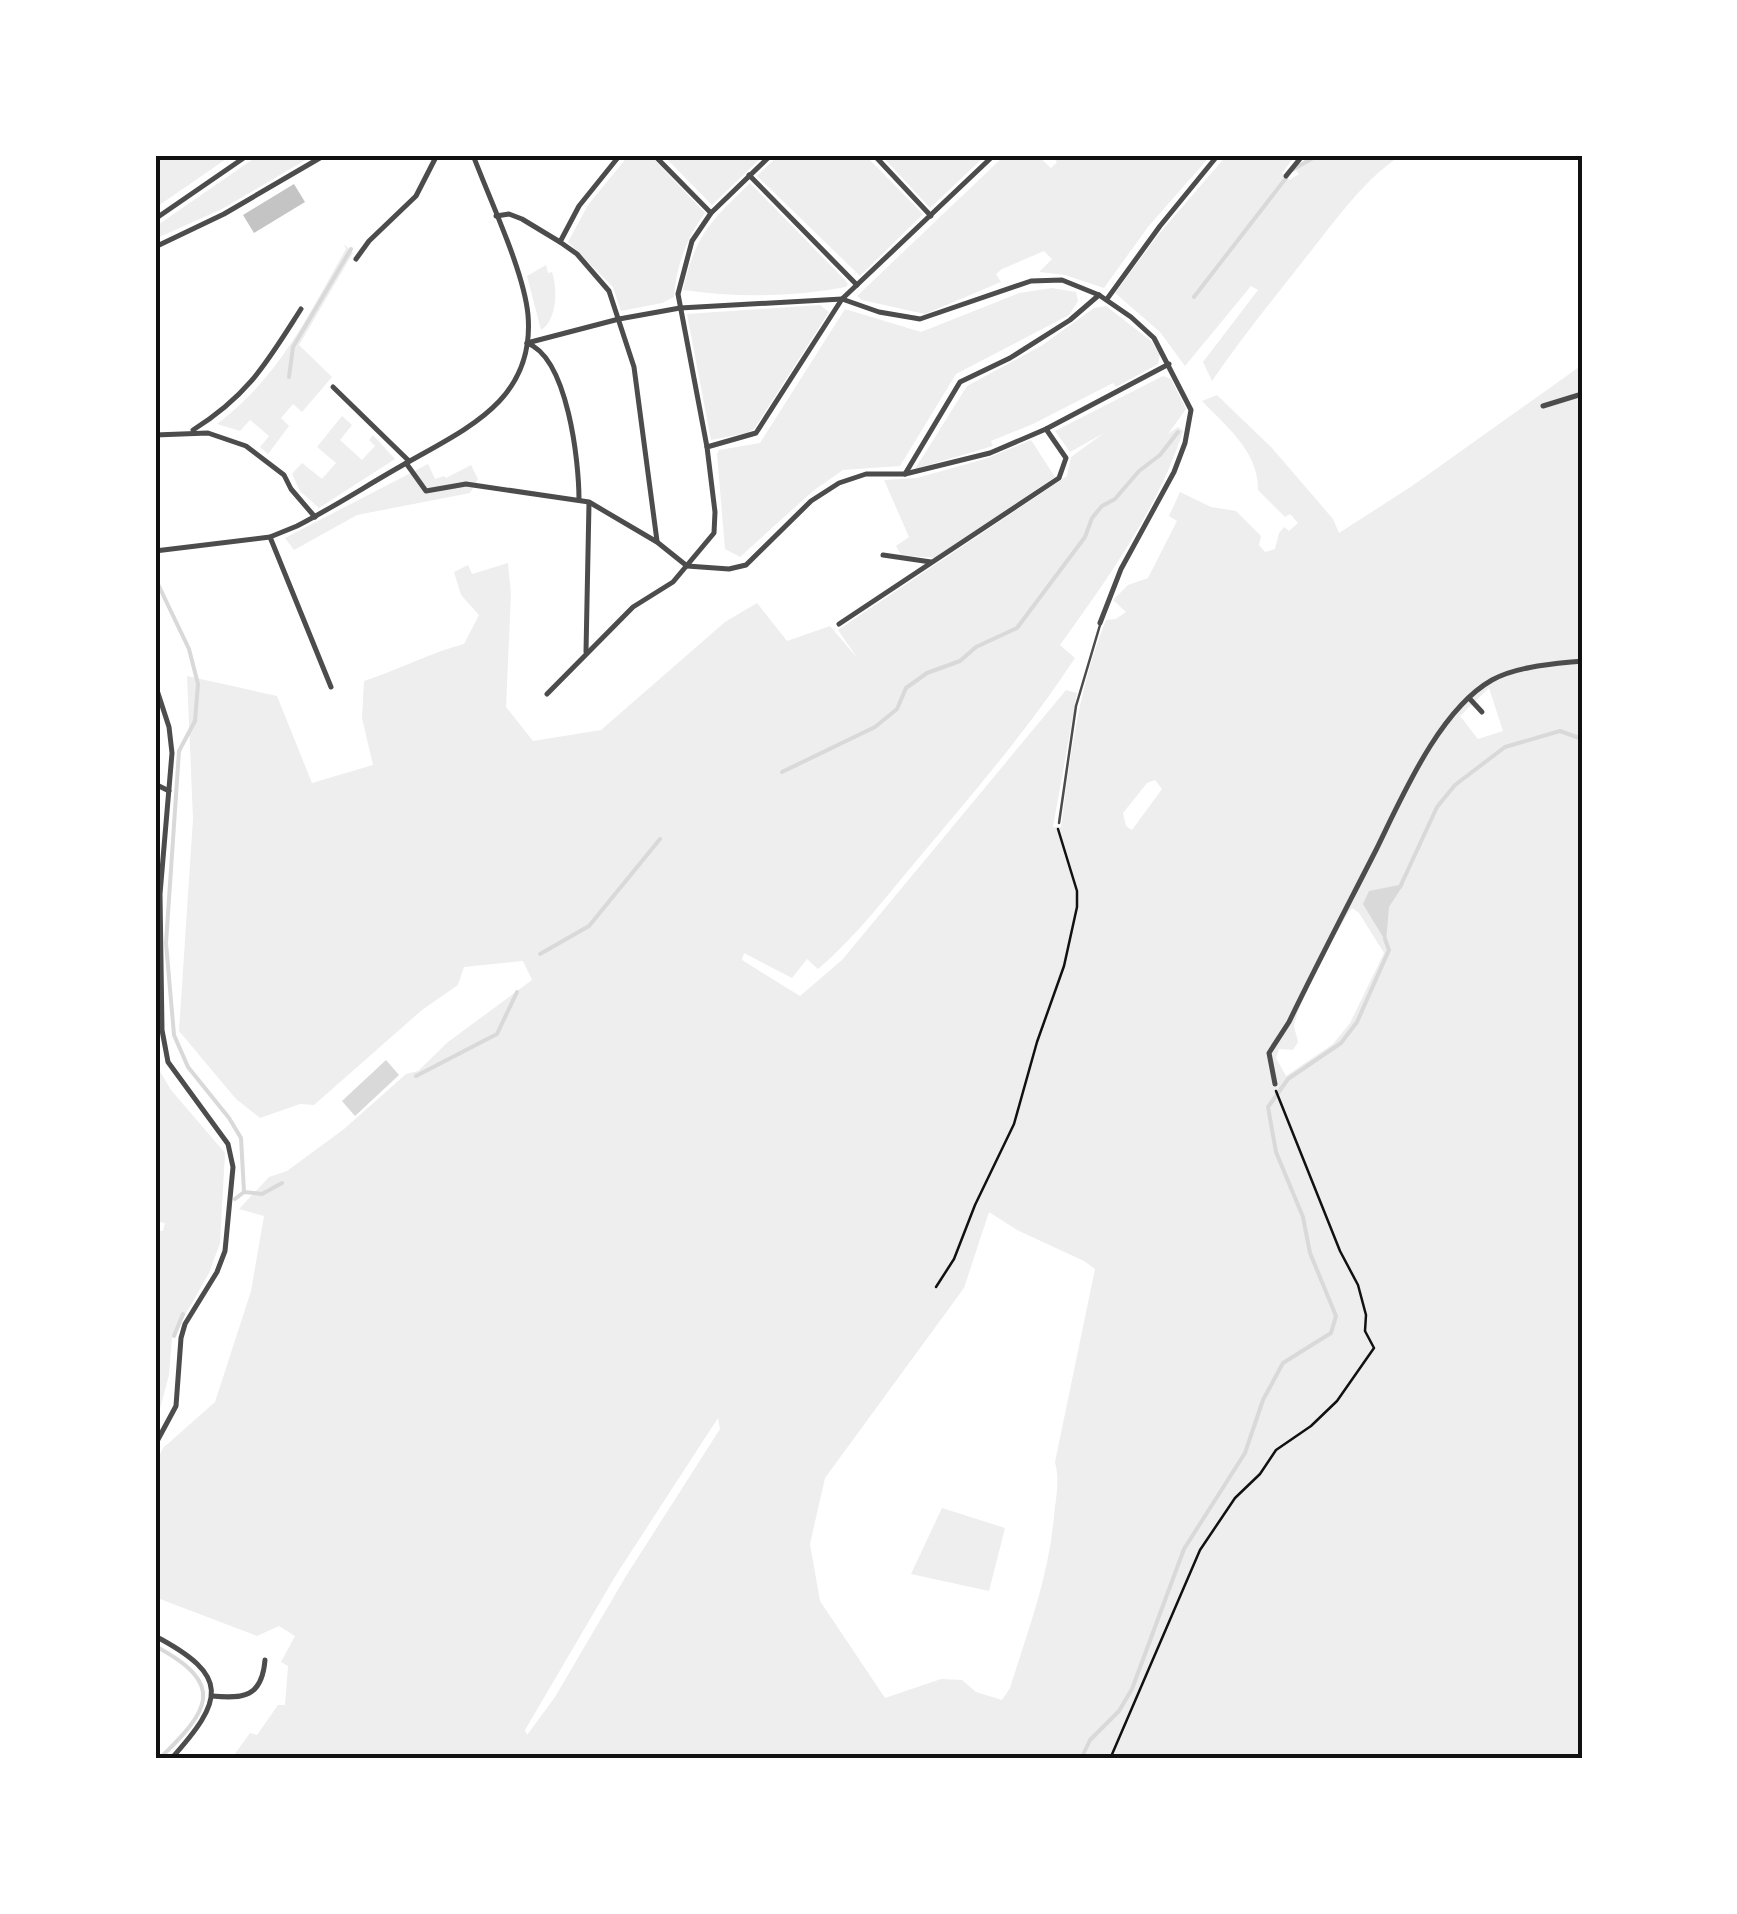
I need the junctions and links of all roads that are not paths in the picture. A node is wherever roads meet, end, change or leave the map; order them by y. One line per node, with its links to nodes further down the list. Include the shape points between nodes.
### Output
1 (248, 155): 17 (street)
2 (325, 155): 19 (street)
3 (437, 155): 20 (street, via 416,196)
4 (473, 155): 15 (street)
5 (620, 155): 18 (street)
6 (654, 155): 14 (street)
7 (771, 155): 12 (street)
8 (874, 155): 16 (street)
9 (994, 155): 16 (street)
10 (1218, 155): 24 (street)
11 (1303, 155): 13 (street)
12 (750, 175): 14 (street); 21 (street)
13 (1286, 176)
14 (711, 213): 25 (street, via 692,241)
15 (496, 216): 18 (street, via 509,214); 28 (street, via 522,289)
16 (931, 216): 21 (street)
17 (155, 218)
18 (560, 242): 27 (street, via 609,292)
19 (155, 247)
20 (356, 258)
21 (857, 285): 23 (street)
22 (1098, 295): 23 (street, via 1062,280 1031,281 920,320); 24 (street); 38 (street, via 1010,358 960,382)
23 (842, 299): 25 (street); 36 (street, via 756,434)
24 (1106, 299): 29 (street, via 1154,338)
25 (680, 308): 27 (street); 36 (street)
26 (302, 309): 34 (street, via 244,392)
27 (619, 320): 28 (street); 43 (street, via 634,367)
28 (527, 343): 37 (street, via 494,409); 39 (street, via 542,355 562,393 579,461)
29 (1169, 364): 33 (street); 48 (street, via 1190,403 1186,444)
30 (334, 387): 37 (street)
31 (1582, 394): 32 (street)
32 (1543, 406)
33 (1046, 428): 38 (street, via 990,453); 46 (street, via 1066,458 1060,478)
34 (190, 432): 35 (street); 41 (street, via 235,441 261,455)
35 (155, 435)
36 (707, 447): 47 (street, via 714,533)
37 (408, 462): 39 (street, via 426,491 466,484); 41 (street)
38 (905, 474): 47 (street, via 866,474 839,484 811,501 746,565)
39 (579, 500): 40 (street)
40 (590, 502): 43 (street); 50 (street)
41 (314, 517): 42 (street)
42 (270, 537): 44 (street); 53 (street)
43 (657, 542): 47 (street)
44 (155, 551)
45 (883, 556): 46 (street)
46 (934, 563): 49 (street)
47 (687, 566): 50 (street)
48 (1100, 623): 59 (lane, via 1076,706)
49 (839, 624)
50 (586, 655): 54 (street)
51 (1582, 661): 55 (street, via 1513,672)
52 (155, 684): 58 (street, via 169,727)
53 (332, 688)
54 (547, 694)
55 (1469, 698): 56 (street); 60 (street, via 1400,799 1268,1053)
56 (1482, 712)
57 (155, 784): 58 (street)
58 (169, 791): 61 (street, via 160,894 162,1030 168,1062 228,1144 233,1167 225,1252 185,1324 176,1406)
59 (1058, 823)
60 (1275, 1084)
61 (155, 1445)
62 (155, 1636): 64 (street, via 200,1663)
63 (265, 1660): 64 (street, via 264,1675 245,1697)
64 (212, 1696): 65 (street, via 206,1718)
65 (171, 1759)

